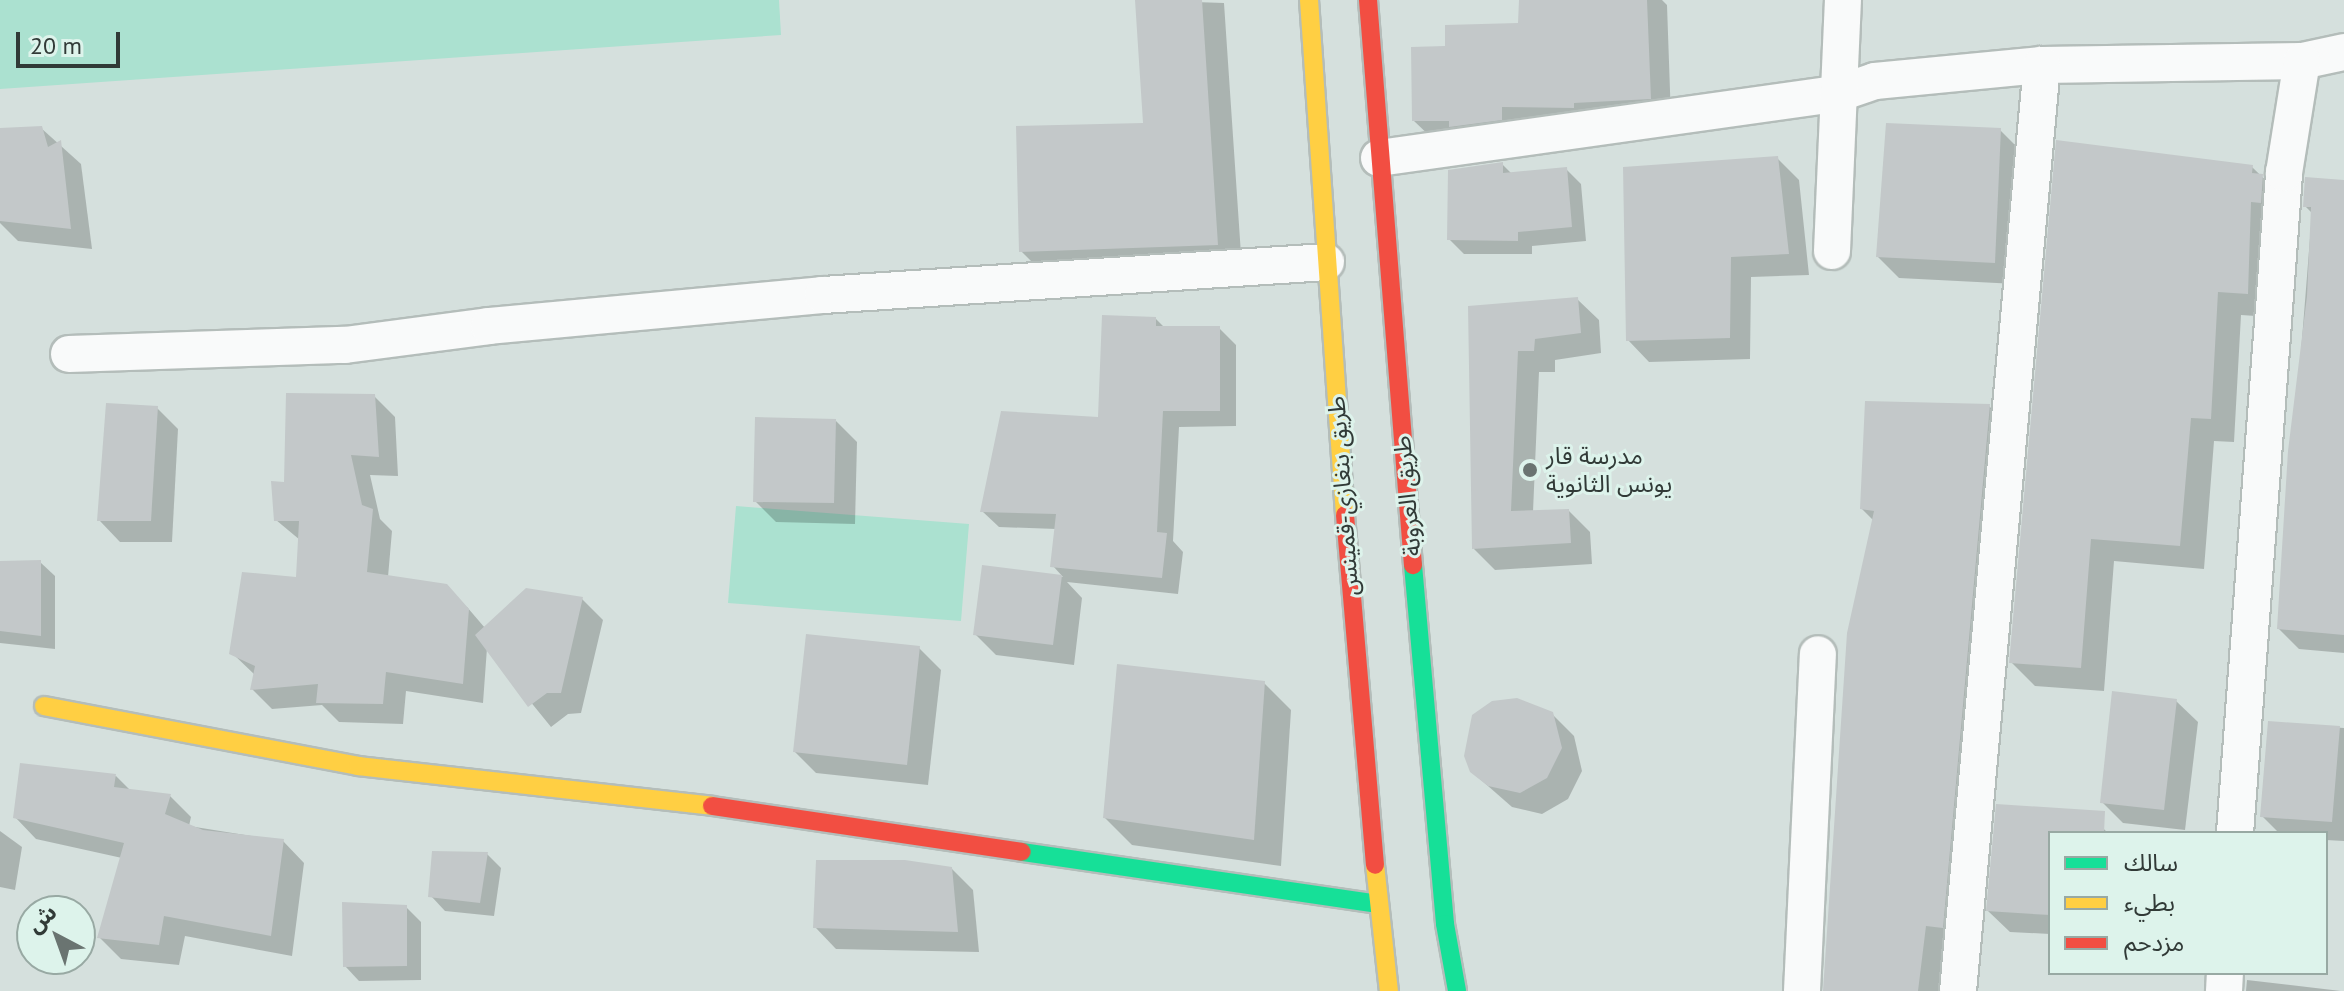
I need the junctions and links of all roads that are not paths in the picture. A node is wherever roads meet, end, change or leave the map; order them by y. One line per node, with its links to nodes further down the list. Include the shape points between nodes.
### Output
1 (1309, 0): 10 (main road, طريق بنغازي-قمينس)
2 (1368, 0): 8 (main road, طريق العروبة)
3 (1843, 0): 7 (street)
4 (2344, 52): 5 (street)
5 (2302, 61): 6 (street); 14 (street, via 2284,173)
6 (2042, 65): 7 (street, via 1875,81); 21 (street)
7 (1837, 94): 8 (street); 9 (street)
8 (1379, 158): 16 (main road, طريق العروبة)
9 (1832, 251)
10 (1326, 262): 11 (street, via 823,295 345,345); 15 (main road, طريق بنغازي-قمينس)
11 (69, 354)
12 (1818, 654): 20 (street)
13 (44, 706): 15 (main road, via 358,766 699,804)
14 (2235, 831)
15 (1378, 904): 17 (main road, طريق بنغازي-قمينس)
16 (1445, 924): 18 (main road, طريق العروبة); 19 (main road)
17 (1389, 991)
18 (1457, 991)
19 (1479, 991)
20 (1802, 991)
21 (1958, 991)

